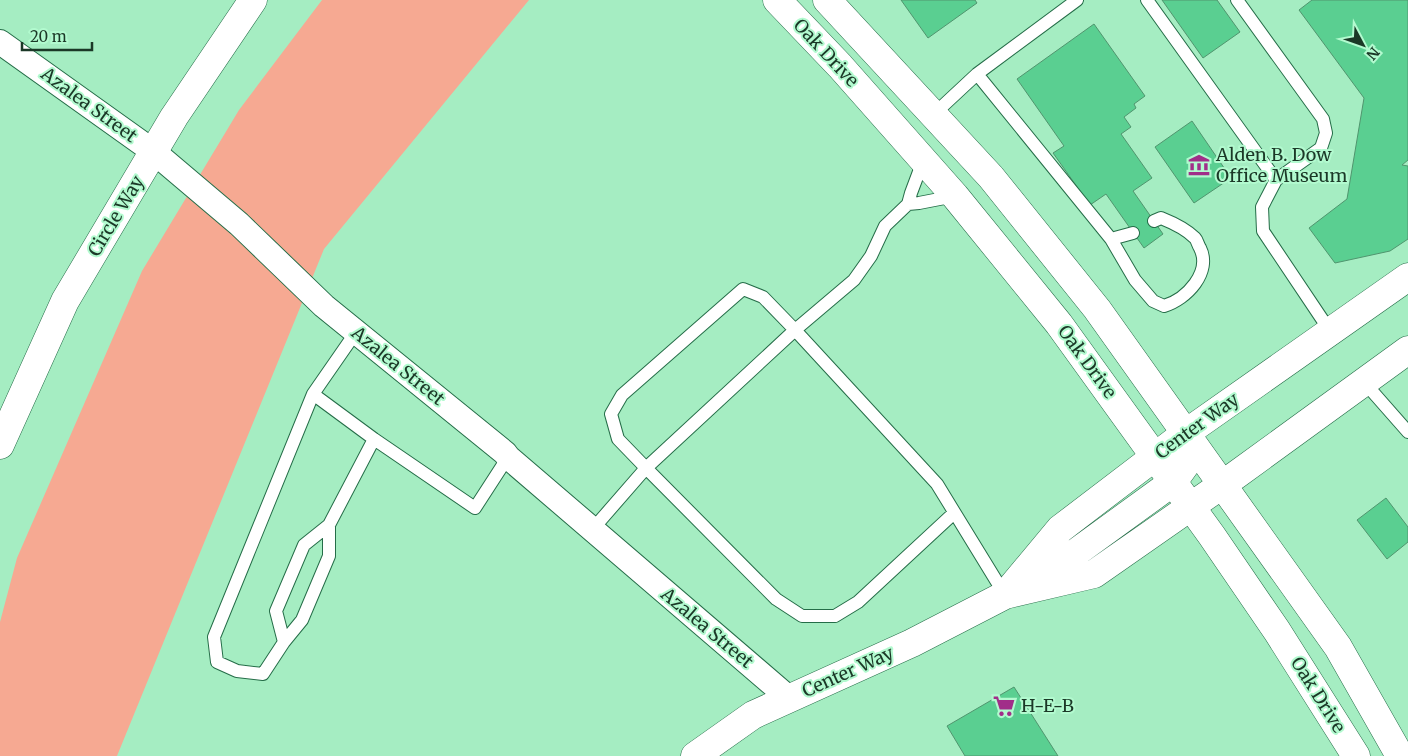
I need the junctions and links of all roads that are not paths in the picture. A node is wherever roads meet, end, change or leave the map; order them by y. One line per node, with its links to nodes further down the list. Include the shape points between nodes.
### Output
1 (253, 0): 10 (street, Circle Way)
2 (777, 0): 11 (street, Oak Drive)
3 (827, 0): 9 (street, Oak Drive)
4 (1077, 0): 8 (lane)
5 (1147, 0): 12 (lane)
6 (1238, 0): 12 (lane, via 1325,126 1321,148)
7 (0, 42): 10 (street, Azalea Street)
8 (977, 74): 9 (lane); 17 (lane)
9 (933, 115): 26 (street, Oak Drive, via 991,177 1097,309)
10 (154, 152): 21 (street, Azalea Street, via 239,224 324,306); 28 (street, Circle Way, via 66,301)
11 (924, 161): 13 (street, Oak Drive); 14 (lane)
12 (1276, 180): 20 (lane, via 1262,208 1263,231)
13 (955, 196): 14 (lane); 29 (street, Oak Drive, via 1059,324)
14 (908, 204): 19 (lane, via 885,226 871,256 854,280)
15 (1154, 220): 17 (lane, via 1161,218 1172,222 1195,238 1204,257 1200,275 1190,290 1174,303 1164,306 1153,301 1135,280)
16 (1133, 233): 17 (lane)
17 (1111, 239)
18 (1408, 277): 20 (street, Center Way)
19 (795, 330): 31 (lane); 31 (lane, via 763,297 742,289 622,395 611,414 618,439); 35 (lane, via 937,484)
20 (1330, 331): 26 (street, Center Way)
21 (356, 332): 24 (lane); 30 (street, Azalea Street)
22 (1408, 350): 23 (street, Center Way)
23 (1364, 382): 25 (lane); 33 (street, Center Way)
24 (314, 394): 27 (lane); 39 (lane, via 214,637 217,662 237,671 264,674)
25 (1408, 432)
26 (1186, 433): 29 (street, Center Way); 32 (street, via 1186,464); 33 (street, Oak Drive)
27 (374, 439): 30 (lane, via 476,508); 36 (lane)
28 (0, 445)
29 (1155, 456): 32 (street, Oak Drive); 38 (street, Center Way, via 1060,529)
30 (508, 457): 37 (street, Azalea Street)
31 (646, 468): 35 (lane, via 776,599 802,616 835,616 858,602); 37 (lane)
32 (1173, 482): 34 (street, Oak Drive); 38 (street, via 1067,559)
33 (1222, 484): 34 (street, Center Way); 43 (street, Oak Drive, via 1338,647)
34 (1191, 507): 38 (street, Center Way, via 1094,574); 42 (street, Oak Drive, via 1278,631)
35 (954, 513): 38 (lane)
36 (329, 525): 39 (lane, via 329,556 302,620); 39 (lane, via 304,545 276,611)
37 (592, 530): 40 (street, Azalea Street)
38 (1005, 595): 40 (street, Center Way, via 912,643)
39 (284, 642)
40 (790, 699): 41 (street, Center Way, via 753,716)
41 (696, 756)
42 (1356, 756)
43 (1400, 756)

